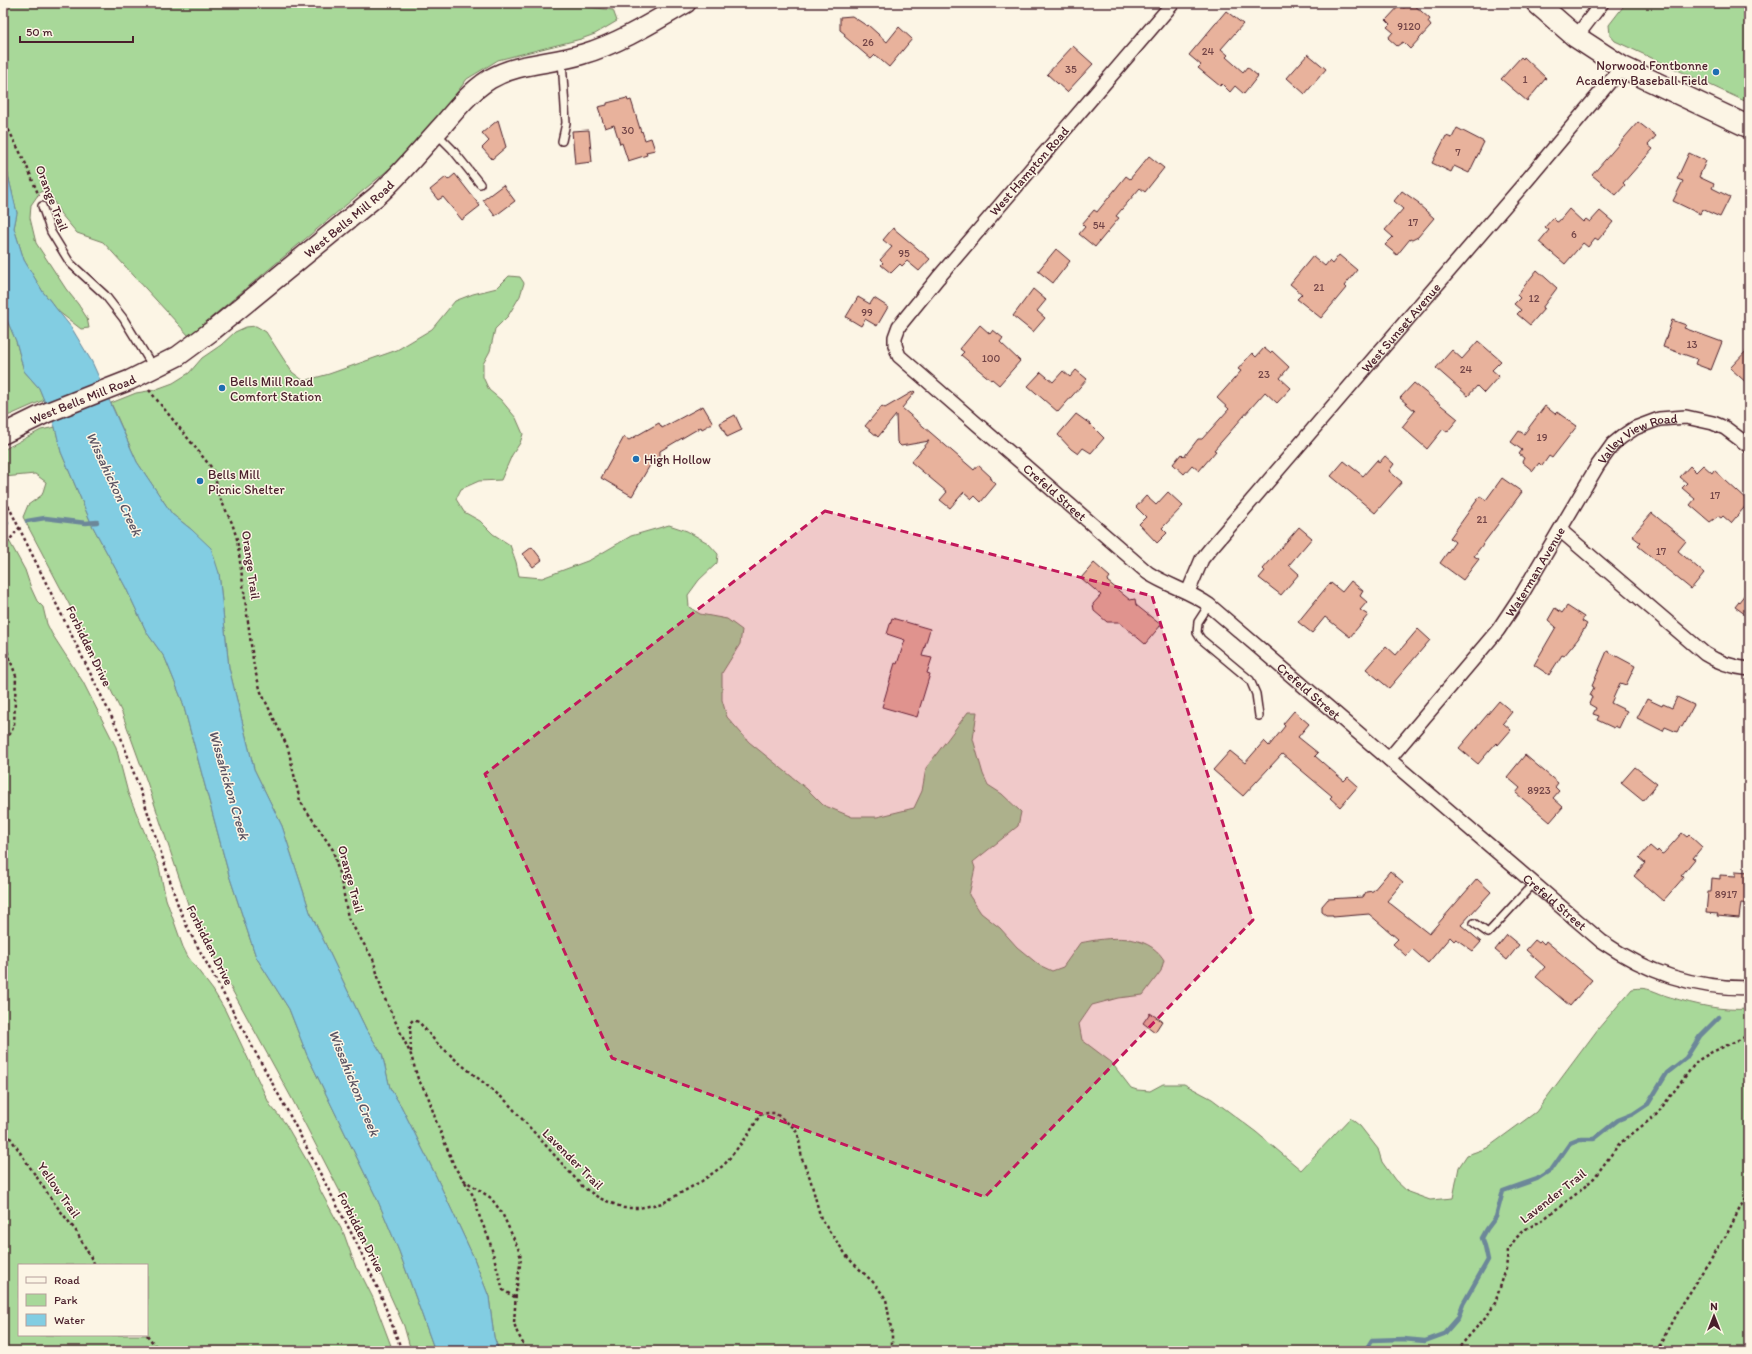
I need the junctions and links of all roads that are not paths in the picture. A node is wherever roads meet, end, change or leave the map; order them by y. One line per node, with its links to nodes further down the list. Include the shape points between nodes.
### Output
1 (686, 3): 6 (street, West Bells Mill Road, via 613,42 584,54)
2 (1173, 3): 13 (street, West Hampton Road, via 938,278 899,326)
3 (1537, 3): 5 (main road)
4 (1602, 3): 5 (street)
5 (1576, 37): 7 (main road)
6 (562, 59): 9 (street, West Bells Mill Road, via 521,67 492,78 467,97); 10 (lane, via 566,123)
7 (1622, 67): 8 (main road); 18 (street, West Sunset Avenue, via 1210,549 1202,559)
8 (1749, 128)
9 (436, 132): 11 (lane); 14 (street, West Bells Mill Road, via 385,189 342,226 193,345)
10 (562, 141)
11 (480, 184)
12 (42, 206): 14 (lane, Orange Trail, via 51,232 70,263 105,295 123,318)
13 (895, 345): 18 (street, Crefeld Street, via 903,361 1148,573)
14 (150, 362): 15 (street, West Bells Mill Road, via 130,380 70,403)
15 (3, 434)
16 (1749, 446): 17 (street, Valley View Road, via 1725,428 1699,419 1672,417 1646,423 1623,436 1605,454)
17 (1560, 530): 20 (street, Waterman Avenue, via 1705,654 1718,662); 22 (street, Waterman Avenue, via 1498,630)
18 (1188, 592): 19 (street, Crefeld Street)
19 (1209, 605): 21 (lane, via 1198,622 1197,633 1250,680 1256,694); 22 (street, Crefeld Street)
20 (1749, 669)
21 (1259, 716)
22 (1389, 759): 23 (street, Crefeld Street)
23 (1534, 883): 24 (lane, via 1488,933); 25 (street, Crefeld Street, via 1602,941 1633,961 1677,979 1702,985)
24 (1474, 923)
25 (1749, 988)

